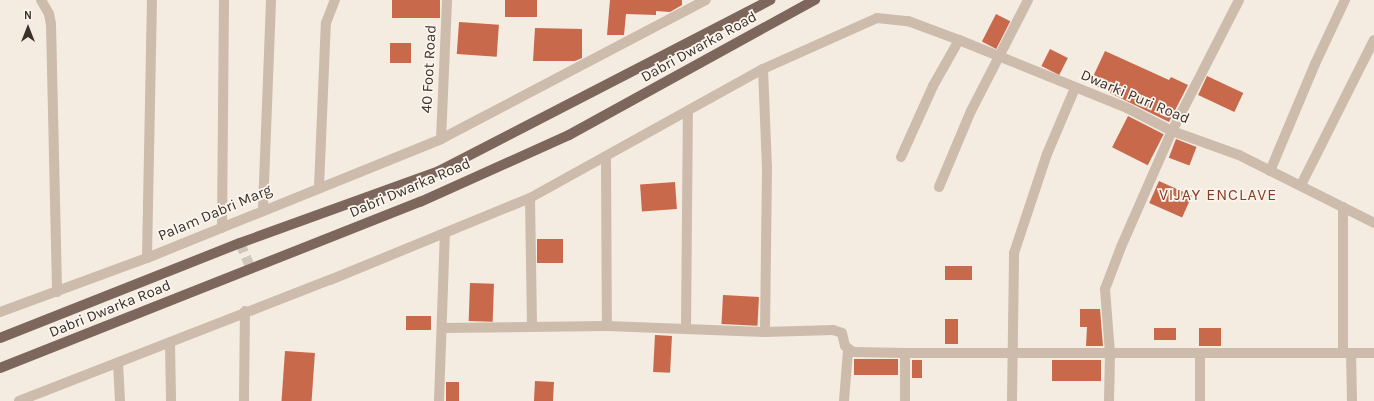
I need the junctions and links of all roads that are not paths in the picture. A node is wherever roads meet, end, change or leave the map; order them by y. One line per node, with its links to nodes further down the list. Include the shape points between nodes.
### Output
1 (41, 0): 34 (street, via 51,24)
2 (152, 0): 33 (street)
3 (224, 0): 31 (street)
4 (271, 0): 29 (street)
5 (335, 0): 25 (street, via 326,23)
6 (447, 0): 20 (street, 40 Foot Road)
7 (706, 0): 20 (street, Palam Dabri Marg)
8 (770, 0): 42 (main road, Dabri Dwarka Road, via 439,171 240,243)
9 (815, 0): 52 (main road, Dabri Dwarka Road, via 569,135 420,202)
10 (1028, 0): 15 (street)
11 (1239, 0): 19 (street)
12 (1345, 0): 23 (street)
13 (959, 40): 15 (street, Dwarki Puri Road); 16 (street, Dwarki Puri Road, via 908,21 877,18); 21 (street, via 933,86)
14 (1374, 40): 24 (street)
15 (999, 56): 17 (street, Dwarki Puri Road); 26 (street, via 967,118)
16 (763, 69): 18 (street); 41 (street, via 767,167)
17 (1075, 88): 19 (street, Dwarki Puri Road, via 1127,108); 49 (street, via 1047,154 1014,252)
18 (688, 111): 22 (street); 40 (street)
19 (1172, 131): 23 (street, Dwarki Puri Road, via 1239,155); 50 (street, via 1121,246 1105,289)
20 (441, 139): 25 (street, Palam Dabri Marg)
21 (902, 157)
22 (606, 158): 27 (street); 38 (street)
23 (1270, 171): 24 (street, Dwarki Puri Road)
24 (1301, 185): 28 (street, Dwarki Puri Road)
25 (319, 186): 29 (street, Palam Dabri Marg)
26 (939, 186)
27 (530, 198): 32 (street); 37 (street)
28 (1343, 207): 30 (street, Dwarki Puri Road); 47 (street)
29 (263, 209): 31 (street, Palam Dabri Marg)
30 (1373, 220)
31 (222, 228): 33 (street, Palam Dabri Marg)
32 (445, 233): 35 (street); 39 (street)
33 (147, 258): 34 (street, Palam Dabri Marg)
34 (57, 292): 36 (street, Palam Dabri Marg)
35 (245, 311): 43 (street); 57 (street)
36 (0, 312)
37 (532, 326): 38 (street); 39 (street)
38 (607, 326): 40 (street)
39 (442, 328): 58 (street)
40 (686, 328): 41 (street)
41 (765, 332): 44 (street, via 838,331 842,333)
42 (0, 338)
43 (170, 342): 51 (street); 56 (street)
44 (848, 350): 45 (street); 59 (street)
45 (905, 353): 49 (street); 60 (street)
46 (1200, 353): 47 (street); 50 (street); 63 (street)
47 (1347, 353): 48 (street); 64 (street)
48 (1374, 353)
49 (1011, 354): 50 (street); 61 (street)
50 (1110, 354): 62 (street)
51 (118, 363): 53 (street); 55 (street)
52 (0, 368)
53 (31, 399): 54 (street)
54 (19, 401)
55 (120, 401)
56 (171, 401)
57 (244, 401)
58 (439, 401)
59 (844, 401)
60 (905, 401)
61 (1012, 401)
62 (1109, 401)
63 (1200, 401)
64 (1352, 401)

